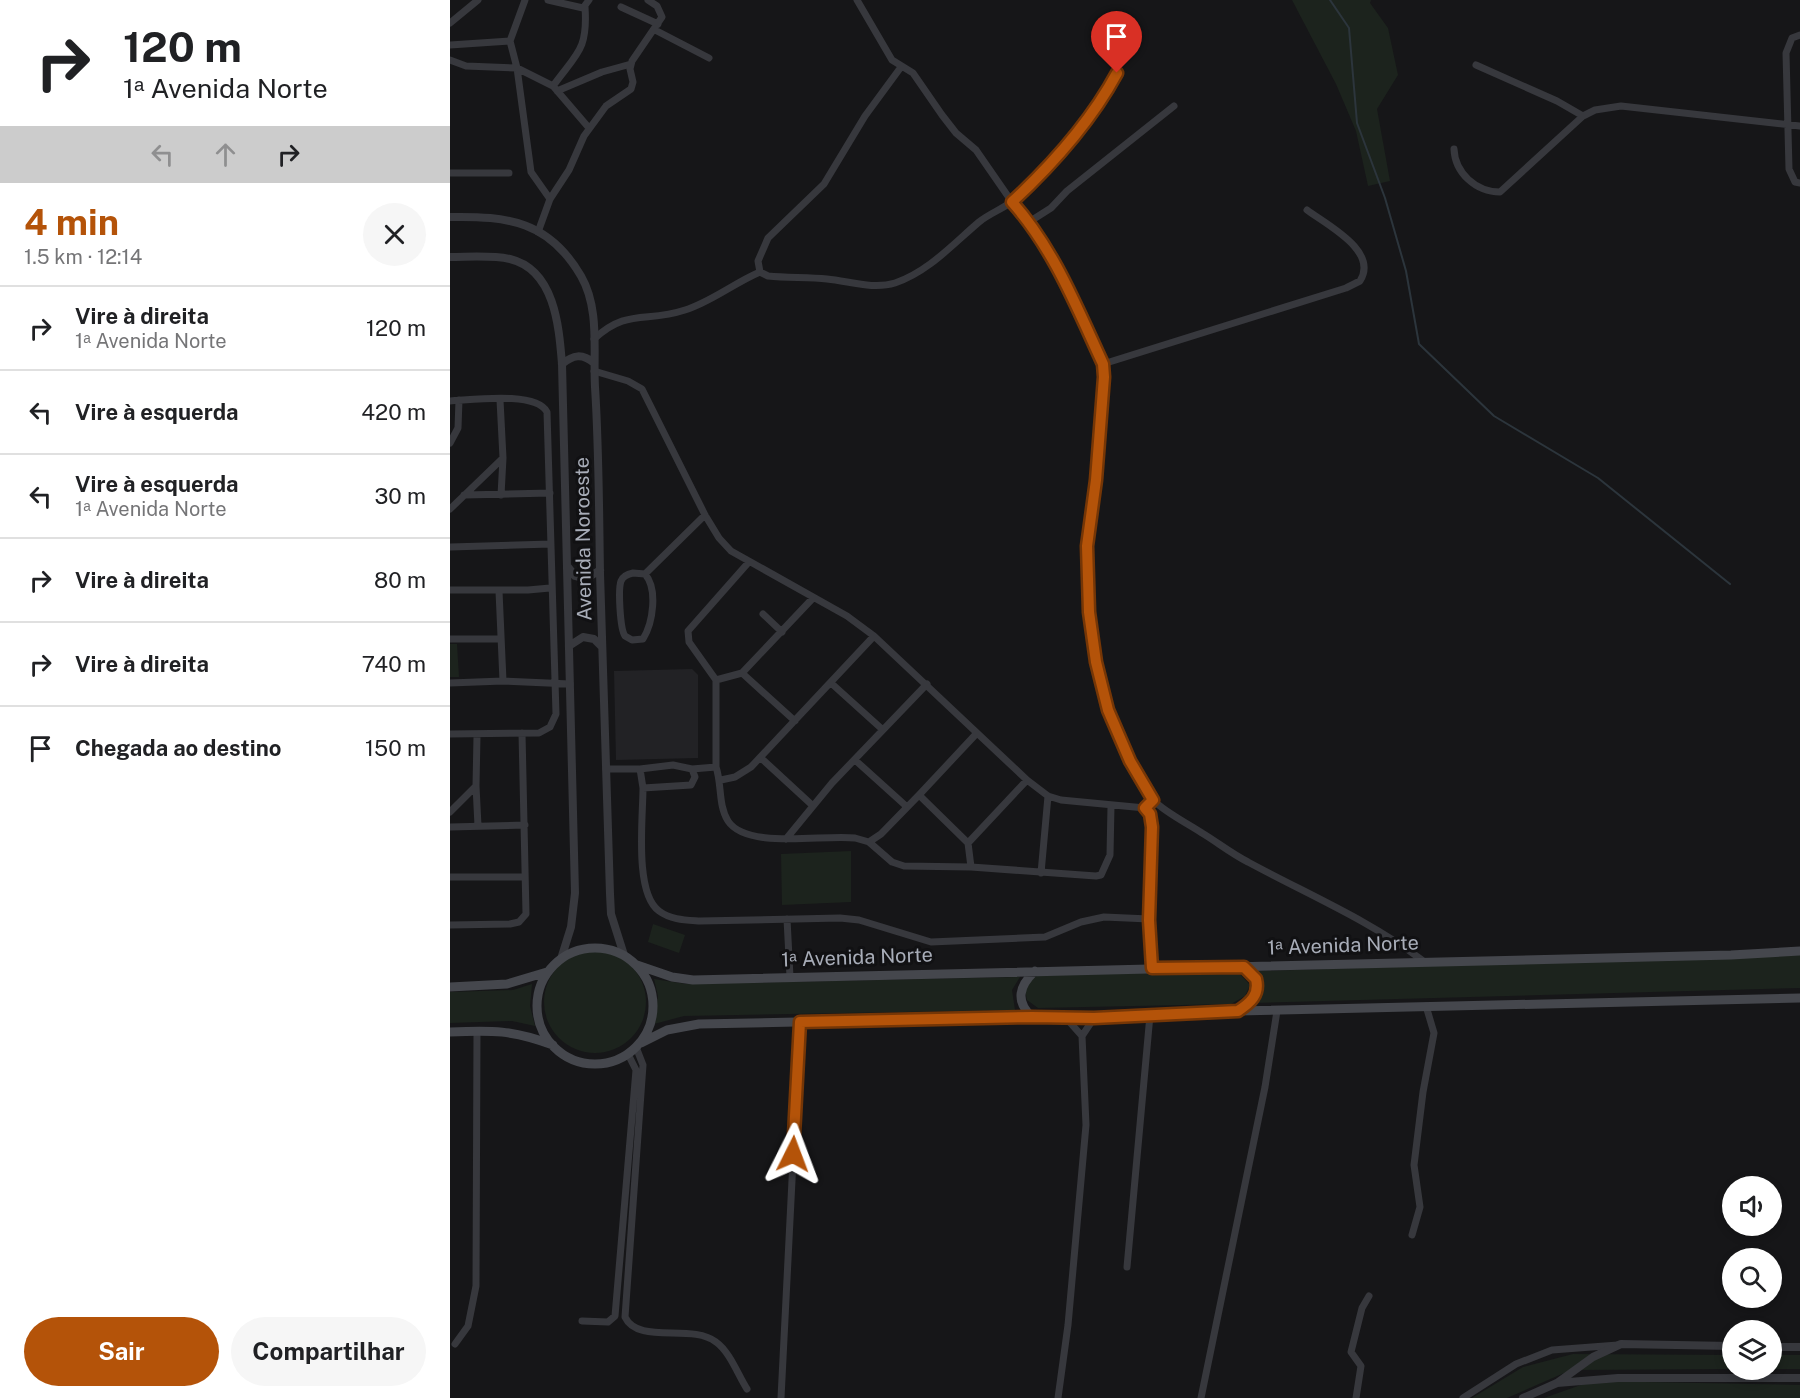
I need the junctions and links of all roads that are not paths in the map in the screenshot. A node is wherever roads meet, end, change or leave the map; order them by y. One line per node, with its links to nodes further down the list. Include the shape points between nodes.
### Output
1 (478, 0): 8 (street)
2 (525, 0): 11 (street)
3 (548, 0): 6 (street, via 577,9)
4 (648, 0): 9 (street, via 661,12)
5 (857, 0): 17 (street, via 892,60)
6 (587, 3): 20 (street, via 584,45)
7 (621, 7): 9 (street)
8 (450, 23)
9 (657, 27): 13 (street); 15 (street)
10 (1800, 34): 24 (street, via 1792,38 1786,53)
11 (510, 41): 12 (street); 18 (street)
12 (450, 45)
13 (709, 58)
14 (450, 60): 18 (street, via 466,66)
15 (631, 64): 20 (street); 25 (street, via 631,89 606,106)
16 (1476, 65): 22 (street)
17 (901, 67): 31 (street, via 913,72); 37 (street, via 865,116 824,184 768,238 758,261)
18 (516, 68): 20 (street); 30 (street, via 531,172)
19 (1117, 73): 31 (street, via 1075,136)
20 (555, 88): 25 (street)
21 (1174, 106): 34 (street)
22 (1583, 116): 24 (street, via 1621,106); 26 (street, via 1500,192 1491,192 1470,181 1456,164)
23 (1800, 126): 24 (street)
24 (1789, 127): 29 (street, via 1789,169 1795,182)
25 (589, 128): 30 (street)
26 (1454, 149)
27 (450, 173): 28 (street)
28 (509, 173)
29 (1800, 183)
30 (550, 199): 35 (street)
31 (1012, 202): 34 (street); 37 (street, via 990,214 934,261 894,283 869,286)
32 (1307, 210): 40 (street, via 1360,253 1365,267 1360,281)
33 (450, 217): 35 (street, Avenida Noroeste, via 489,216 524,223)
34 (1029, 222): 40 (street, via 1066,284)
35 (538, 232): 38 (street, Avenida Noroeste, via 556,245 582,277 591,304)
36 (450, 257): 39 (street, Avenida Noroeste, via 511,259 537,276 556,310)
37 (760, 272): 38 (street, via 685,310 615,322)
38 (594, 339): 41 (street, Avenida Noroeste)
39 (562, 364): 41 (street, via 585,356); 55 (street, Avenida Noroeste)
40 (1103, 364): 95 (street, via 1096,480 1087,546 1089,612 1108,710 1130,761)
41 (594, 367): 51 (street, via 642,389); 56 (street, Avenida Noroeste)
42 (450, 400): 43 (street)
43 (459, 400): 44 (street); 45 (street, via 458,428)
44 (500, 400): 46 (street); 47 (street, via 525,399 544,408 549,435)
45 (450, 442)
46 (503, 458): 48 (street); 49 (street)
47 (550, 493): 49 (street); 52 (street)
48 (464, 495): 49 (street); 50 (street)
49 (501, 495)
50 (450, 509)
51 (705, 514): 54 (street, via 719,538); 57 (street)
52 (551, 544): 53 (street); 58 (street)
53 (450, 547)
54 (748, 563): 61 (street); 70 (street, via 688,631 693,649)
55 (568, 567): 56 (street, via 575,576 586,579); 67 (street, Avenida Noroeste)
56 (600, 570): 68 (street, Avenida Noroeste)
57 (645, 574): 57 (street, via 627,575 620,583 622,633 632,640 643,639 651,623 651,587)
58 (550, 588): 60 (street); 76 (street)
59 (450, 590): 60 (street)
60 (499, 591): 66 (street)
61 (813, 598): 63 (street); 64 (street)
62 (764, 614): 63 (street)
63 (782, 632): 69 (street)
64 (874, 636): 73 (street); 75 (street)
65 (450, 639): 66 (street)
66 (501, 639): 71 (street)
67 (569, 646): 68 (street, via 583,637 594,639); 74 (street, Avenida Noroeste)
68 (602, 647): 86 (street, Avenida Noroeste)
69 (742, 673): 70 (street); 77 (street)
70 (716, 680): 85 (street)
71 (503, 681): 72 (street); 76 (street)
72 (450, 683)
73 (831, 683): 77 (street); 78 (street)
74 (570, 684): 76 (street); 116 (street, Avenida Noroeste, via 574,910)
75 (927, 684): 78 (street); 79 (street)
76 (554, 685): 81 (street, via 554,723 544,731)
77 (795, 721): 83 (street)
78 (883, 730): 84 (street)
79 (977, 732): 90 (street); 93 (street)
80 (450, 734): 82 (street)
81 (522, 734): 82 (street); 101 (street)
82 (477, 736): 91 (street)
83 (761, 758): 89 (street, via 744,773); 96 (street)
84 (855, 760): 96 (street); 97 (street)
85 (716, 767): 88 (street); 89 (street)
86 (606, 769): 87 (street); 115 (street, Avenida Noroeste, via 611,914)
87 (640, 769): 88 (street, via 673,765); 92 (street)
88 (692, 769): 92 (street, via 695,777 691,785)
89 (720, 780): 104 (street, via 722,805 736,830 759,837)
90 (1027, 780): 94 (street); 106 (street)
91 (476, 786): 100 (street); 102 (street)
92 (643, 788): 111 (street, via 643,879 657,910 678,919 700,921)
93 (920, 795): 97 (street); 106 (street)
94 (1048, 796): 98 (street); 108 (street)
95 (1153, 800): 99 (street); 117 (street, via 1245,861 1382,932)
96 (812, 805): 104 (street)
97 (906, 806): 105 (street)
98 (1111, 806): 99 (street); 108 (street, via 1110,855 1101,875)
99 (1145, 808): 112 (street, via 1152,827)
100 (450, 812)
101 (525, 825): 102 (street); 109 (street)
102 (478, 826): 103 (street)
103 (450, 827)
104 (786, 838): 105 (street, via 841,836)
105 (869, 842): 107 (street, via 904,866)
106 (968, 843): 107 (street)
107 (971, 867): 108 (street)
108 (1041, 873)
109 (525, 877): 110 (street); 113 (street, via 526,910 519,922)
110 (450, 878)
111 (787, 919): 112 (street, via 859,920 931,942 1045,937 1104,916); 123 (street)
112 (1149, 920): 120 (street)
113 (450, 925)
114 (1800, 951): 117 (main road, 1ᵃ Avenida Norte)
115 (624, 955): 116 (main road, via 592,948); 118 (main road)
116 (561, 959): 122 (main road)
117 (1422, 960): 119 (main road, 1ᵃ Avenida Norte)
118 (637, 965): 123 (main road, 1ᵃ Avenida Norte, via 693,980); 138 (main road, via 647,978 654,1011 650,1028)
119 (1244, 967): 120 (main road, 1ᵃ Avenida Norte); 127 (main road, via 1253,974 1257,988 1250,1002)
120 (1152, 968): 121 (main road, 1ᵃ Avenida Norte)
121 (1035, 971): 123 (main road, 1ᵃ Avenida Norte); 130 (main road, via 1024,981 1020,994 1022,1005)
122 (547, 972): 124 (main road, via 507,984); 137 (main road, via 539,990 537,1010)
123 (790, 977)
124 (450, 987)
125 (1800, 998): 126 (main road)
126 (1426, 1006): 128 (main road); 139 (street, via 1434,1033 1414,1165 1420,1207)
127 (1238, 1011): 128 (main road); 129 (main road)
128 (1277, 1011): 153 (street)
129 (1150, 1015): 132 (main road); 140 (street)
130 (1032, 1017): 131 (main road); 133 (main road)
131 (1066, 1018): 132 (main road); 136 (street)
132 (1094, 1018): 136 (street)
133 (800, 1022): 138 (main road, via 690,1025 667,1030); 151 (street)
134 (477, 1031): 135 (main road); 137 (main road, via 523,1034); 143 (street, via 476,1286 468,1326)
135 (450, 1032)
136 (1082, 1036): 152 (street, via 1086,1125)
137 (552, 1045): 138 (main road, via 565,1055 589,1063 614,1061)
138 (635, 1048): 142 (street, via 615,1316 608,1322); 150 (street, via 643,1065 625,1317 630,1326 645,1332 672,1332 715,1341)
139 (1412, 1235)
140 (1127, 1266)
141 (1369, 1296): 154 (street, via 1351,1352 1361,1366)
142 (582, 1321)
143 (455, 1344)
144 (1621, 1344): 145 (street); 149 (street, via 1593,1357); 155 (street, via 1552,1350 1516,1364)
145 (1722, 1346)
146 (1782, 1347): 147 (street)
147 (1800, 1347)
148 (1800, 1378): 149 (street, via 1638,1377)
149 (1557, 1383): 156 (street)
150 (747, 1389)
151 (782, 1398)
152 (1058, 1398)
153 (1201, 1398)
154 (1356, 1398)
155 (1463, 1398)
156 (1523, 1398)

